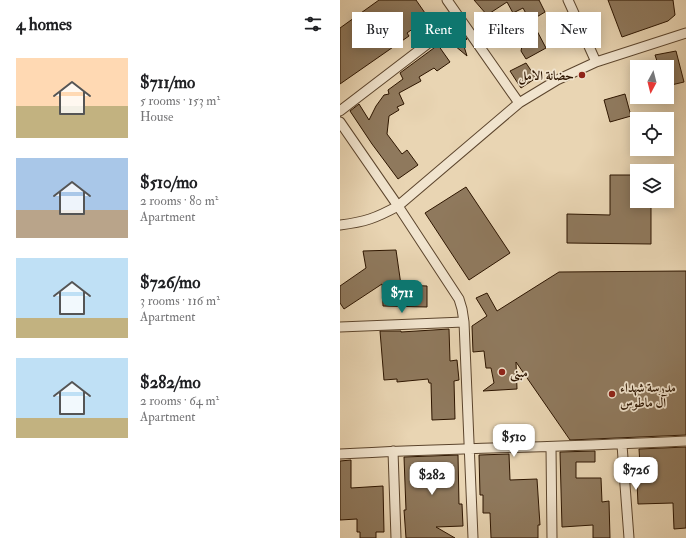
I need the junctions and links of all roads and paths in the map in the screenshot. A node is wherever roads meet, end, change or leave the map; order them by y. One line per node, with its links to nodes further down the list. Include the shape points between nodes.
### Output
1 (447, 0): 3 (street)
2 (568, 0): 7 (street)
3 (455, 12)
4 (466, 28): 8 (street)
5 (686, 33): 7 (street)
6 (422, 48): 9 (street)
7 (596, 62): 8 (street, via 557,80)
8 (519, 103): 11 (street)
9 (340, 111)
10 (340, 122): 11 (street)
11 (398, 206): 12 (street, via 376,218); 13 (street, via 458,299)
12 (340, 225)
13 (464, 322): 14 (street); 18 (street)
14 (340, 327)
15 (686, 441): 16 (street)
16 (622, 445): 17 (street); 24 (street)
17 (551, 447): 18 (street); 23 (street)
18 (470, 449): 19 (street); 22 (street)
19 (393, 451): 20 (street); 21 (street)
20 (340, 454)
21 (396, 538)
22 (473, 538)
23 (552, 538)
24 (629, 538)

